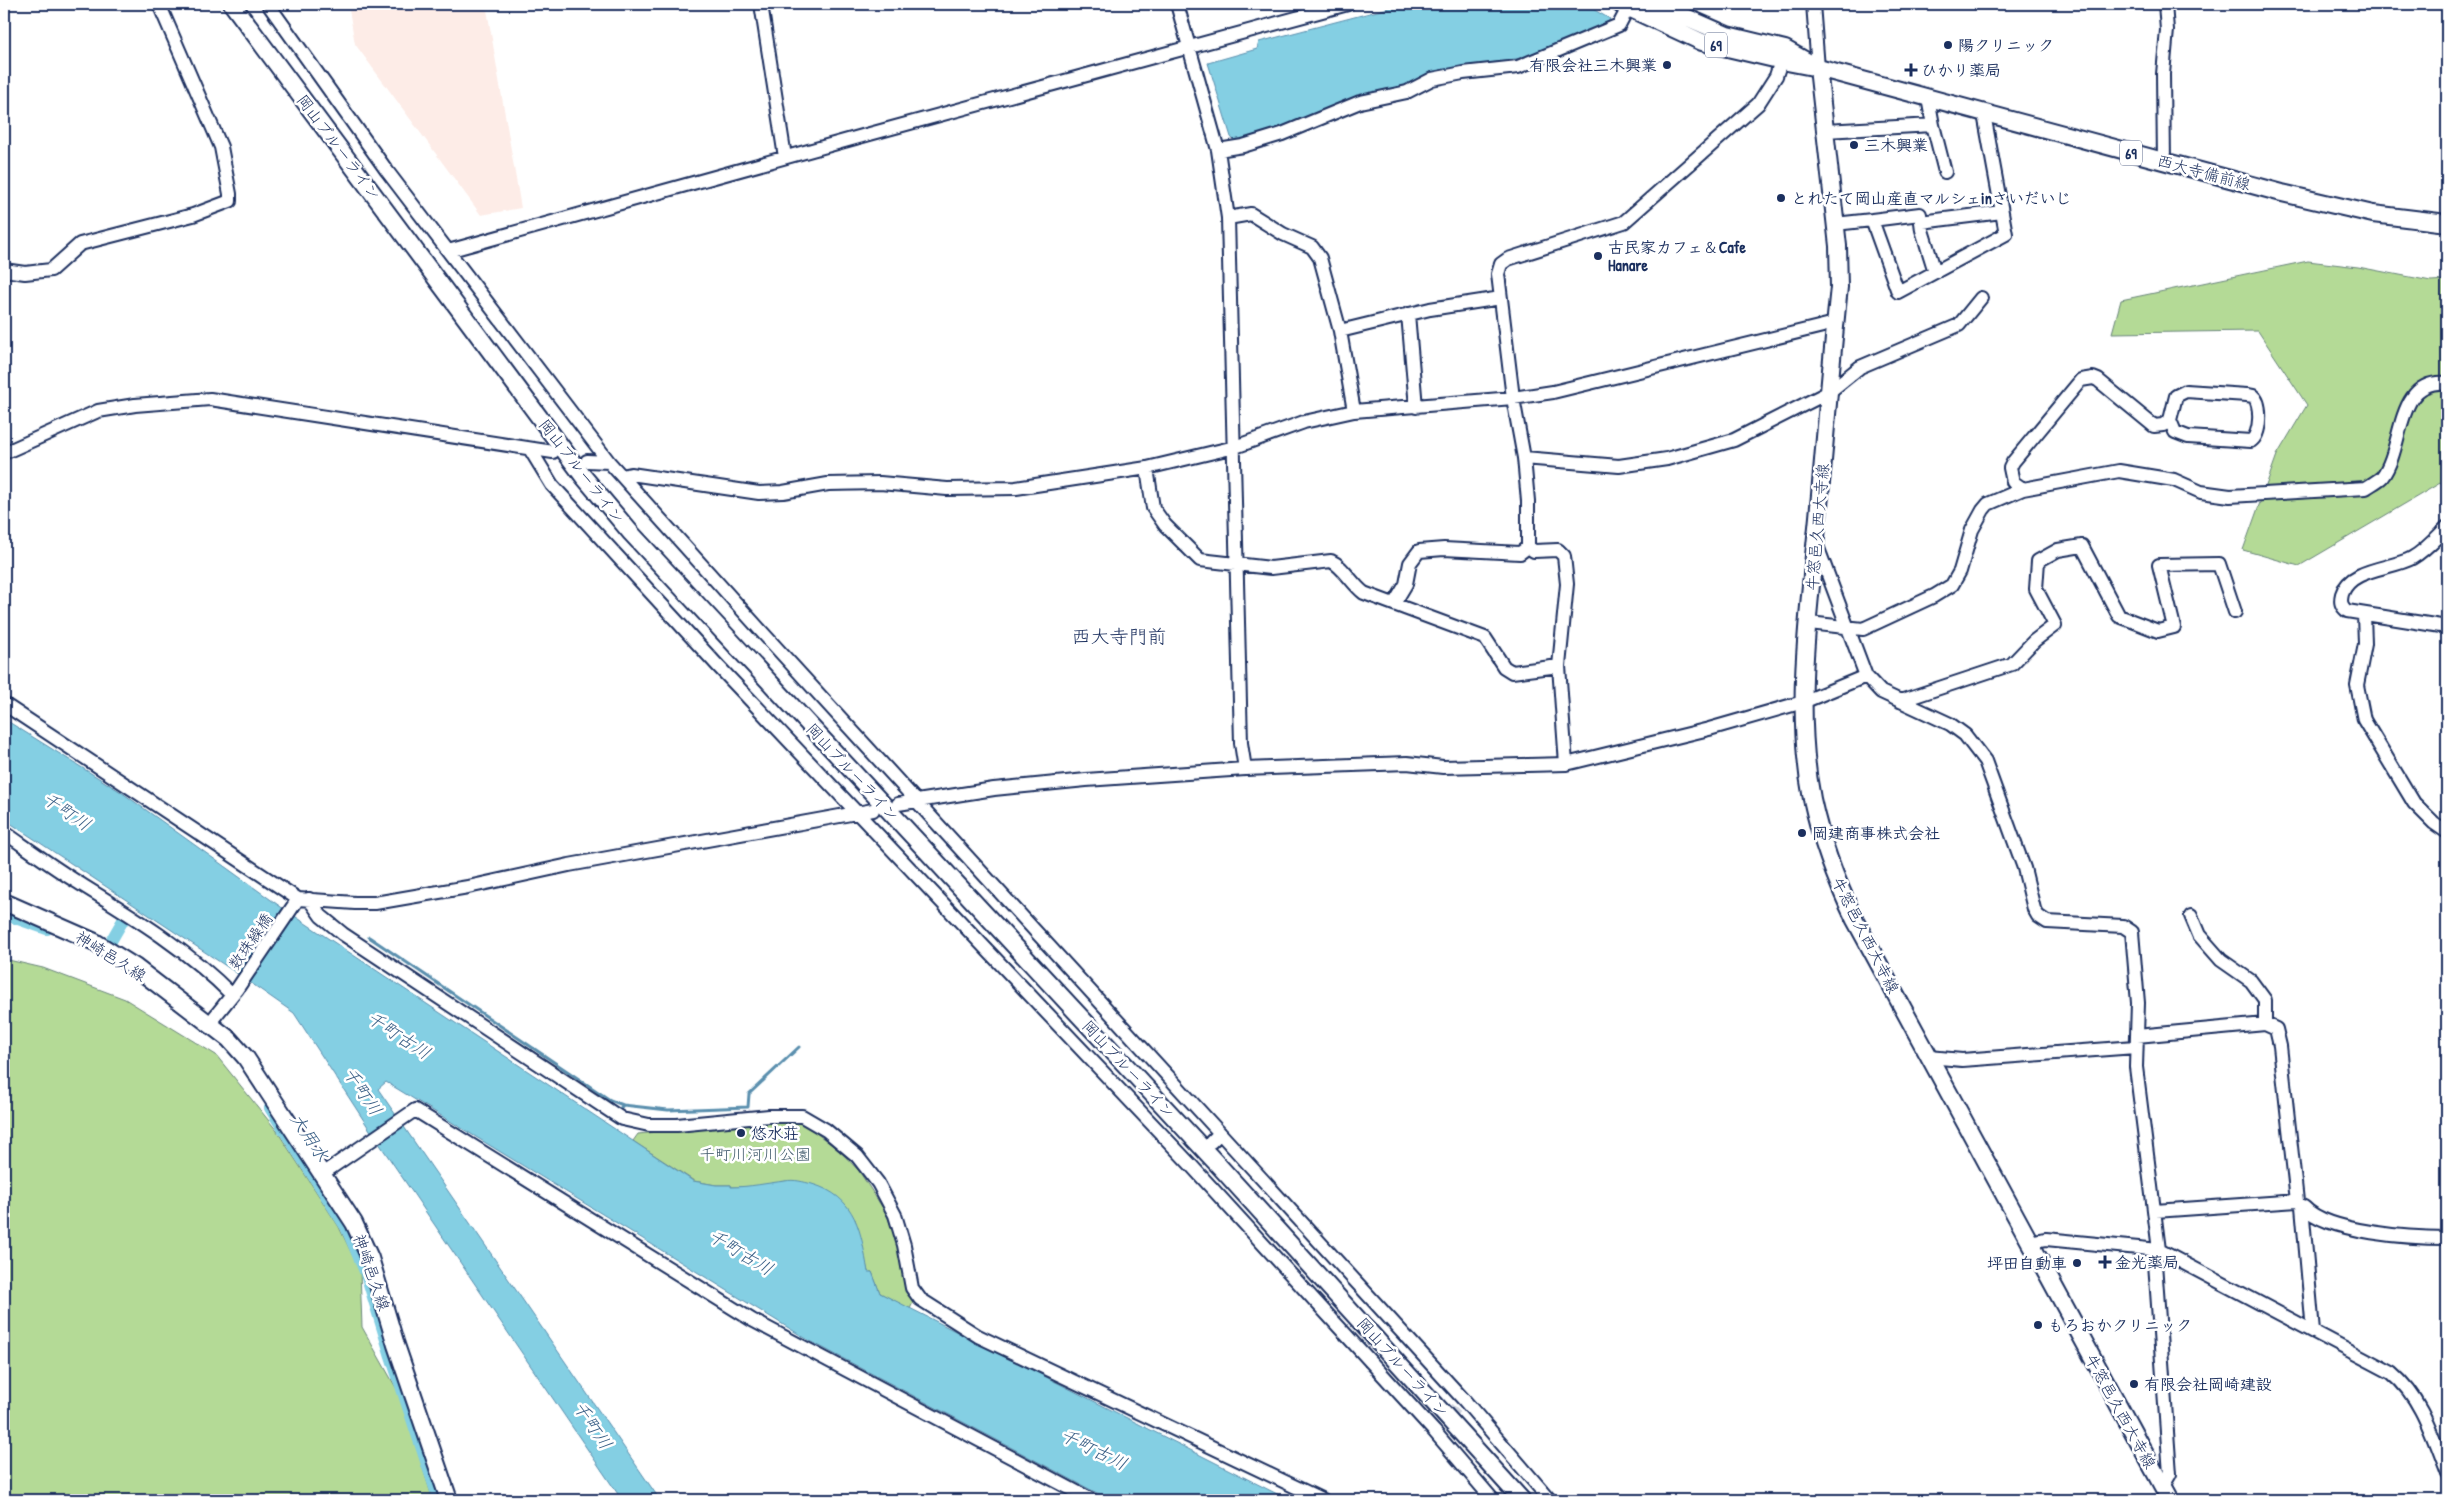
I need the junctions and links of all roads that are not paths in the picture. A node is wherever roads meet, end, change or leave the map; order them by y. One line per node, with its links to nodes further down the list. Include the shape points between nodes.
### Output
1 (159, 4): 29 (street, via 221,147 230,201 193,215 80,244 51,270 25,273)
2 (232, 4): 96 (main road, 岡山ブルーライン, via 584,476 631,533 1228,1175)
3 (268, 4): 28 (street)
4 (761, 4): 19 (street)
5 (1177, 4): 11 (street)
6 (1348, 4): 11 (street)
7 (1656, 4): 13 (main road, 西大寺備前線 / 69, via 1727,35 1785,50)
8 (1812, 4): 13 (street)
9 (2165, 4): 20 (street)
10 (1626, 5): 12 (main road, 西大寺備前線 / 69, via 1702,42); 18 (street, via 1620,26 1518,67 1432,79 1407,92 1360,102 1282,134)
11 (1189, 46): 18 (street); 19 (street)
12 (1781, 61): 13 (main road, 西大寺備前線 / 69); 31 (street, via 1776,76 1758,104 1624,222 1500,264)
13 (1818, 68): 14 (main road, 西大寺備前線 / 69); 17 (main road, 牛窓邑久西大寺線)
14 (1928, 98): 15 (main road, 西大寺備前線 / 69); 16 (street)
15 (1984, 114): 20 (main road, 西大寺備前線 / 69); 22 (street)
16 (1933, 125): 17 (street); 21 (street)
17 (1825, 131): 27 (main road, 牛窓邑久西大寺線)
18 (1218, 150): 23 (street)
19 (785, 157): 28 (street)
20 (2164, 162): 26 (main road, 西大寺備前線 / 69, via 2373,214)
21 (1945, 172)
22 (2002, 212): 25 (street); 30 (street, via 2006,234)
23 (1228, 218): 35 (street, via 1251,214 1312,247 1320,258); 42 (street)
24 (1872, 220): 25 (street, via 1920,214); 27 (street); 30 (street, via 1898,292)
25 (1921, 222): 30 (street)
26 (2447, 223)
27 (1835, 224): 34 (main road, 牛窓邑久西大寺線, via 1839,287)
28 (448, 251): 48 (street)
29 (4, 270)
30 (1935, 272)
31 (1501, 298): 33 (street); 38 (street)
32 (1982, 298): 37 (street, via 1959,325 1860,367)
33 (1408, 314): 35 (street); 39 (street)
34 (1836, 323): 37 (main road, 牛窓邑久西大寺線); 38 (street, via 1553,392)
35 (1340, 331): 40 (street)
36 (2447, 383): 51 (street, via 2434,382 2422,386 2412,398 2382,477 2366,488 2230,496 2201,492 2174,480 2119,471)
37 (1830, 392): 46 (street, via 1734,440 1667,459 1619,466); 53 (main road, 牛窓邑久西大寺線)
38 (1513, 398): 39 (street); 46 (street)
39 (1416, 407): 40 (street)
40 (1354, 411): 42 (street, via 1304,422)
41 (2170, 420): 41 (street, via 2171,427 2181,436 2247,442 2258,433 2259,404 2247,394 2186,391 2176,396); 51 (street, via 2154,426 2098,380 2081,380 2013,462 2010,468 2013,482)
42 (1234, 447): 49 (street); 55 (street)
43 (530, 449): 44 (street); 45 (street, via 210,399 98,411); 72 (street, via 552,486)
44 (553, 452)
45 (4, 453)
46 (1524, 458): 54 (street)
47 (588, 461): 48 (street)
48 (609, 462): 50 (street)
49 (1147, 468): 50 (street, via 1016,488 947,490 880,483 828,484 759,493 631,474); 55 (street, via 1153,508 1165,525 1200,560)
50 (622, 476): 69 (street)
51 (2023, 489): 61 (street, via 1993,501 1983,510 1972,530 1960,571 1952,585 1863,629)
52 (2447, 527): 58 (street, via 2421,552 2373,570 2346,586 2340,600 2342,607)
53 (1815, 541): 59 (main road, 牛窓邑久西大寺線); 61 (street)
54 (1528, 547): 56 (street, via 1520,553 1419,551 1410,564 1406,584); 62 (street, via 1534,551 1558,550 1564,556 1567,584)
55 (1237, 565): 56 (street, via 1271,568 1331,561 1339,564 1364,593); 68 (street, via 1241,743)
56 (1394, 604): 62 (street, via 1485,638 1504,667 1512,672)
57 (2235, 612): 64 (street, via 2218,564 2160,565 2174,627 2158,632 2119,616 2082,546 2058,550 2038,561 2036,589 2055,625 2012,664)
58 (2364, 614): 60 (street); 74 (street, via 2365,644 2357,685 2364,720 2414,802)
59 (1809, 623): 61 (street); 65 (main road, 牛窓邑久西大寺線)
60 (2447, 627)
61 (1846, 628): 63 (street)
62 (1559, 666): 67 (street)
63 (1866, 676): 64 (street, via 1881,692); 65 (street)
64 (1900, 701): 81 (street, via 1950,724 1965,735 1986,761 2038,916 2047,922 2123,926 2132,932 2138,1003)
65 (1804, 702): 67 (street); 82 (main road, 牛窓邑久西大寺線, via 1805,748 1812,799 1830,862 1855,920)
66 (4, 704): 75 (street)
67 (1566, 764): 68 (street, via 1443,767 1407,762)
68 (1245, 769): 69 (street, via 994,789)
69 (919, 802): 70 (street); 97 (street, via 1216,1138)
70 (898, 804)
71 (873, 810): 72 (street)
72 (857, 812): 75 (street, via 376,903); 95 (street, via 1192,1160 1438,1427)
73 (4, 832): 78 (street, via 138,918)
74 (2447, 832)
75 (304, 899): 78 (street, 数珠繰橋, via 290,912); 94 (street, via 343,934 622,1119 649,1126 802,1116 826,1130 857,1156 878,1183 895,1215 912,1288 920,1299 978,1336)
76 (4, 902): 80 (main road, 神崎邑久線, via 95,942 135,967)
77 (2191, 916): 79 (street, via 2199,935 2221,960 2251,981 2265,1000)
78 (234, 992): 80 (street, 数珠繰橋)
79 (2265, 1024): 81 (street); 84 (street, via 2276,1029 2280,1046)
80 (208, 1025): 83 (main road, 神崎邑久線, via 229,1039 246,1058)
81 (2136, 1042): 82 (street, via 1962,1060); 85 (street)
82 (1929, 1058): 87 (main road, 牛窓邑久西大寺線)
83 (322, 1174): 92 (main road, 神崎邑久線, via 354,1223 370,1258); 93 (street, via 415,1110 752,1320)
84 (2300, 1204): 85 (street); 86 (street, via 2320,1219 2340,1225 2381,1233); 89 (street)
85 (2155, 1211): 88 (street)
86 (2447, 1238)
87 (2029, 1242): 88 (street, via 2046,1240); 91 (main road, 牛窓邑久西大寺線)
88 (2157, 1249): 89 (street); 91 (street, via 2170,1474)
89 (2313, 1331): 90 (street, via 2392,1373 2406,1384 2419,1404)
90 (2447, 1472)
91 (2167, 1493)
92 (449, 1500)
93 (1092, 1500)
94 (1323, 1500)
95 (1493, 1500)
96 (1522, 1500)
97 (1550, 1500)

